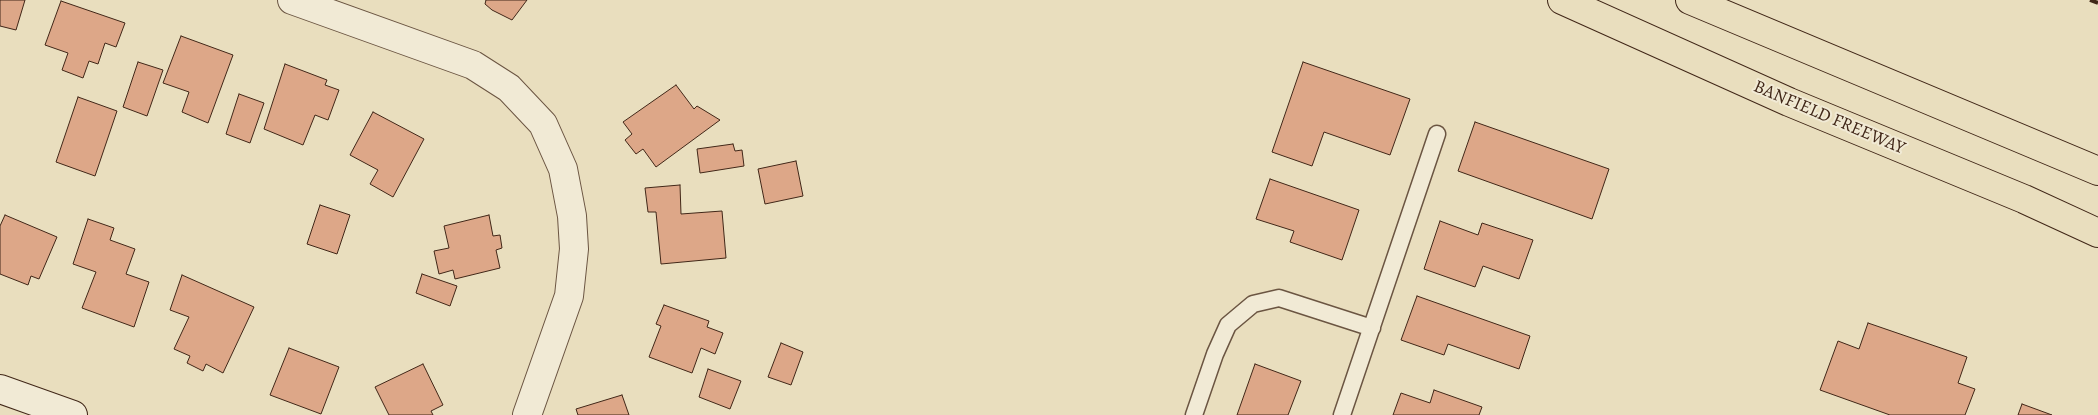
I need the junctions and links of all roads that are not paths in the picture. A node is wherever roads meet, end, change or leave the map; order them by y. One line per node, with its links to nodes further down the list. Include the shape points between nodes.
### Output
1 (1562, 0): 6 (highway, BANFIELD FREEWAY, via 1789,102)
2 (1690, 0): 5 (highway)
3 (304, 2): 10 (street, via 473,65 509,88 542,124 563,169 572,216 574,249 569,296)
4 (1437, 134): 7 (lane)
5 (2098, 171)
6 (2098, 233)
7 (1372, 328): 11 (lane, via 1279,298 1253,304 1228,325); 12 (lane)
8 (0, 389): 9 (street)
9 (73, 415)
10 (527, 415)
11 (1194, 415)
12 (1342, 415)

